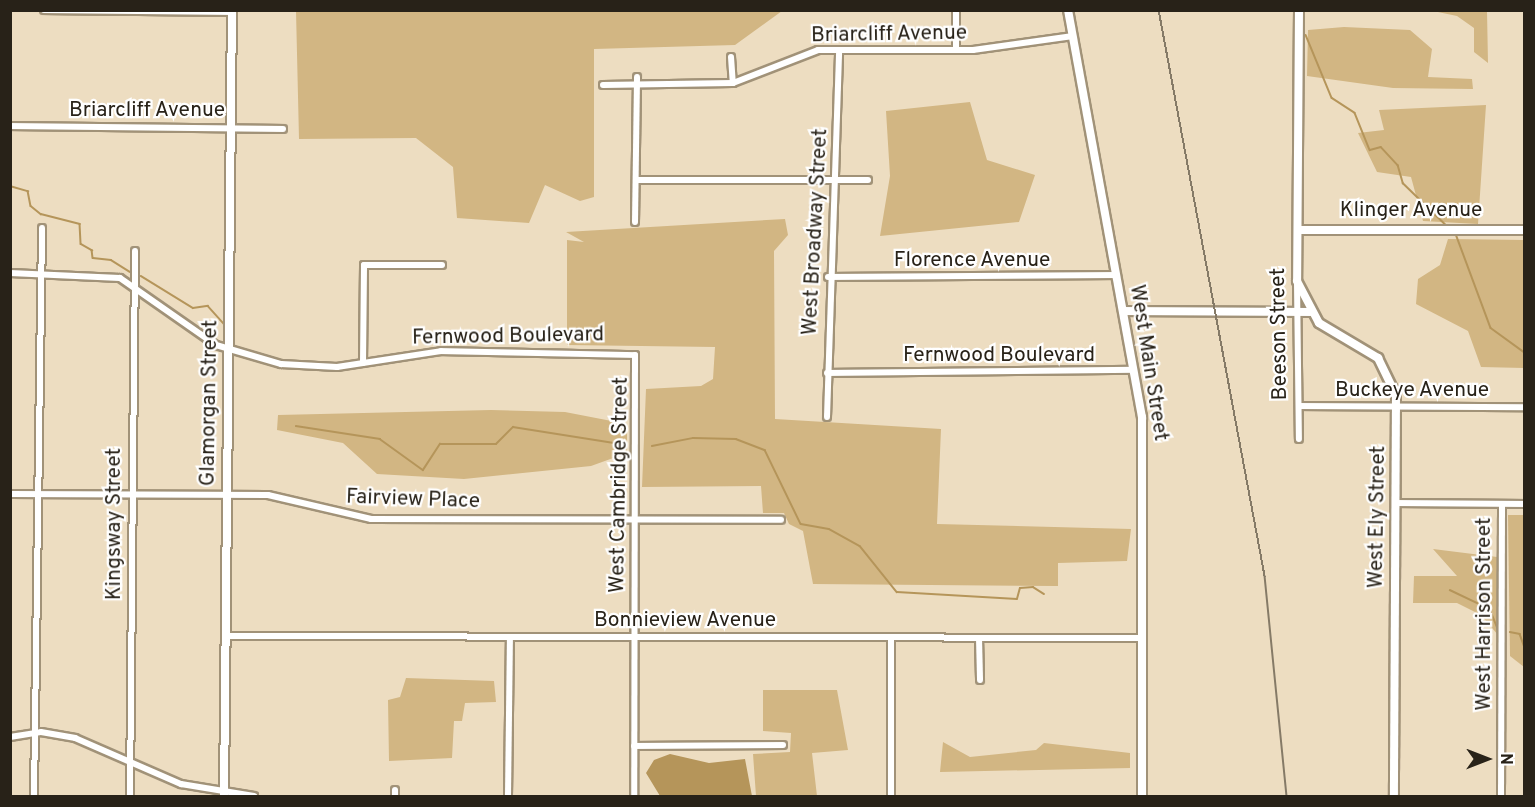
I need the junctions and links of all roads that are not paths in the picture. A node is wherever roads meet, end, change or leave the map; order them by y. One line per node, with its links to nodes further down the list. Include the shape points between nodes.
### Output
1 (44, 10): 5 (street)
2 (956, 10): 9 (street)
3 (1068, 10): 7 (street, West Main Street)
4 (1299, 10): 22 (street, Beeson Street)
5 (150, 11): 6 (street)
6 (232, 11): 15 (street, Glamorgan Street)
7 (1073, 36): 9 (street, Briarcliff Avenue); 28 (street, West Main Street)
8 (839, 50): 9 (street, Briarcliff Avenue); 12 (street, Briarcliff Avenue, via 800,53); 18 (street, West Broadway Street)
9 (956, 50)
10 (732, 57): 12 (street)
11 (637, 81): 12 (street, Briarcliff Avenue); 13 (street, Briarcliff Avenue); 17 (street)
12 (733, 83)
13 (603, 85)
14 (10, 126): 15 (street, Briarcliff Avenue)
15 (231, 128): 16 (street, Briarcliff Avenue); 35 (street, Glamorgan Street)
16 (283, 129)
17 (636, 180): 18 (street); 20 (street)
18 (833, 180): 19 (street); 29 (street, West Broadway Street)
19 (868, 180)
20 (635, 222)
21 (42, 228): 27 (street)
22 (1298, 230): 23 (street, Klinger Avenue); 30 (street, Beeson Street)
23 (1524, 230)
24 (135, 251): 31 (street, Kingsway Street)
25 (442, 265): 37 (street, via 364,265)
26 (10, 273): 27 (street, Fernwood Boulevard)
27 (40, 273): 31 (street, Fernwood Boulevard, via 104,275); 46 (street)
28 (1116, 275): 29 (street, Florence Avenue); 32 (street, West Main Street)
29 (828, 278): 39 (street, West Broadway Street)
30 (1297, 282): 33 (street, Beeson Street); 34 (street, West Ely Street)
31 (135, 285): 35 (street, Fernwood Boulevard, via 197,335); 47 (street, Kingsway Street)
32 (1123, 311): 33 (street); 38 (street, West Main Street)
33 (1298, 312): 34 (street); 40 (street, Beeson Street)
34 (1310, 312): 41 (street, West Ely Street, via 1325,328 1378,358 1390,377)
35 (229, 350): 37 (street, Fernwood Boulevard, via 295,366); 48 (street, Glamorgan Street)
36 (635, 355): 37 (street, Fernwood Boulevard, via 441,351); 52 (street, West Cambridge Street)
37 (363, 363)
38 (1134, 370): 39 (street, Fernwood Boulevard); 59 (street, West Main Street, via 1144,444)
39 (827, 372): 43 (street, West Broadway Street)
40 (1299, 406): 41 (street, Buckeye Avenue); 44 (street, Beeson Street)
41 (1397, 408): 42 (street, Buckeye Avenue); 49 (street, West Ely Street)
42 (1524, 408)
43 (827, 417)
44 (1299, 439)
45 (10, 495): 46 (street, Fairview Place)
46 (36, 495): 47 (street, Fairview Place); 61 (street)
47 (132, 495): 48 (street, Fairview Place); 65 (street, Kingsway Street)
48 (227, 495): 52 (street, Fairview Place, via 280,496 371,519); 54 (street, Glamorgan Street)
49 (1396, 503): 50 (street); 74 (street, West Ely Street)
50 (1502, 504): 51 (street); 75 (street, West Harrison Street)
51 (1524, 504)
52 (636, 520): 53 (street, Fairview Place); 56 (street, West Cambridge Street)
53 (781, 520)
54 (226, 636): 55 (street, Bonnieview Avenue); 66 (street, Glamorgan Street)
55 (510, 638): 56 (street, Bonnieview Avenue); 70 (street)
56 (634, 638): 57 (street, Bonnieview Avenue); 64 (street, West Cambridge Street)
57 (891, 638): 58 (street, Bonnieview Avenue); 72 (street)
58 (979, 638): 59 (street, Bonnieview Avenue); 60 (street)
59 (1143, 638): 73 (street, West Main Street)
60 (980, 680)
61 (34, 732): 62 (street); 65 (street, via 75,738); 67 (street)
62 (10, 737)
63 (783, 745): 64 (street)
64 (634, 746): 71 (street, West Cambridge Street)
65 (130, 762): 66 (street, via 181,784); 68 (street, Kingsway Street)
66 (224, 795): 69 (street)
67 (34, 796)
68 (130, 796)
69 (254, 796)
70 (508, 796)
71 (634, 796)
72 (891, 796)
73 (1142, 796)
74 (1394, 796)
75 (1501, 796)

